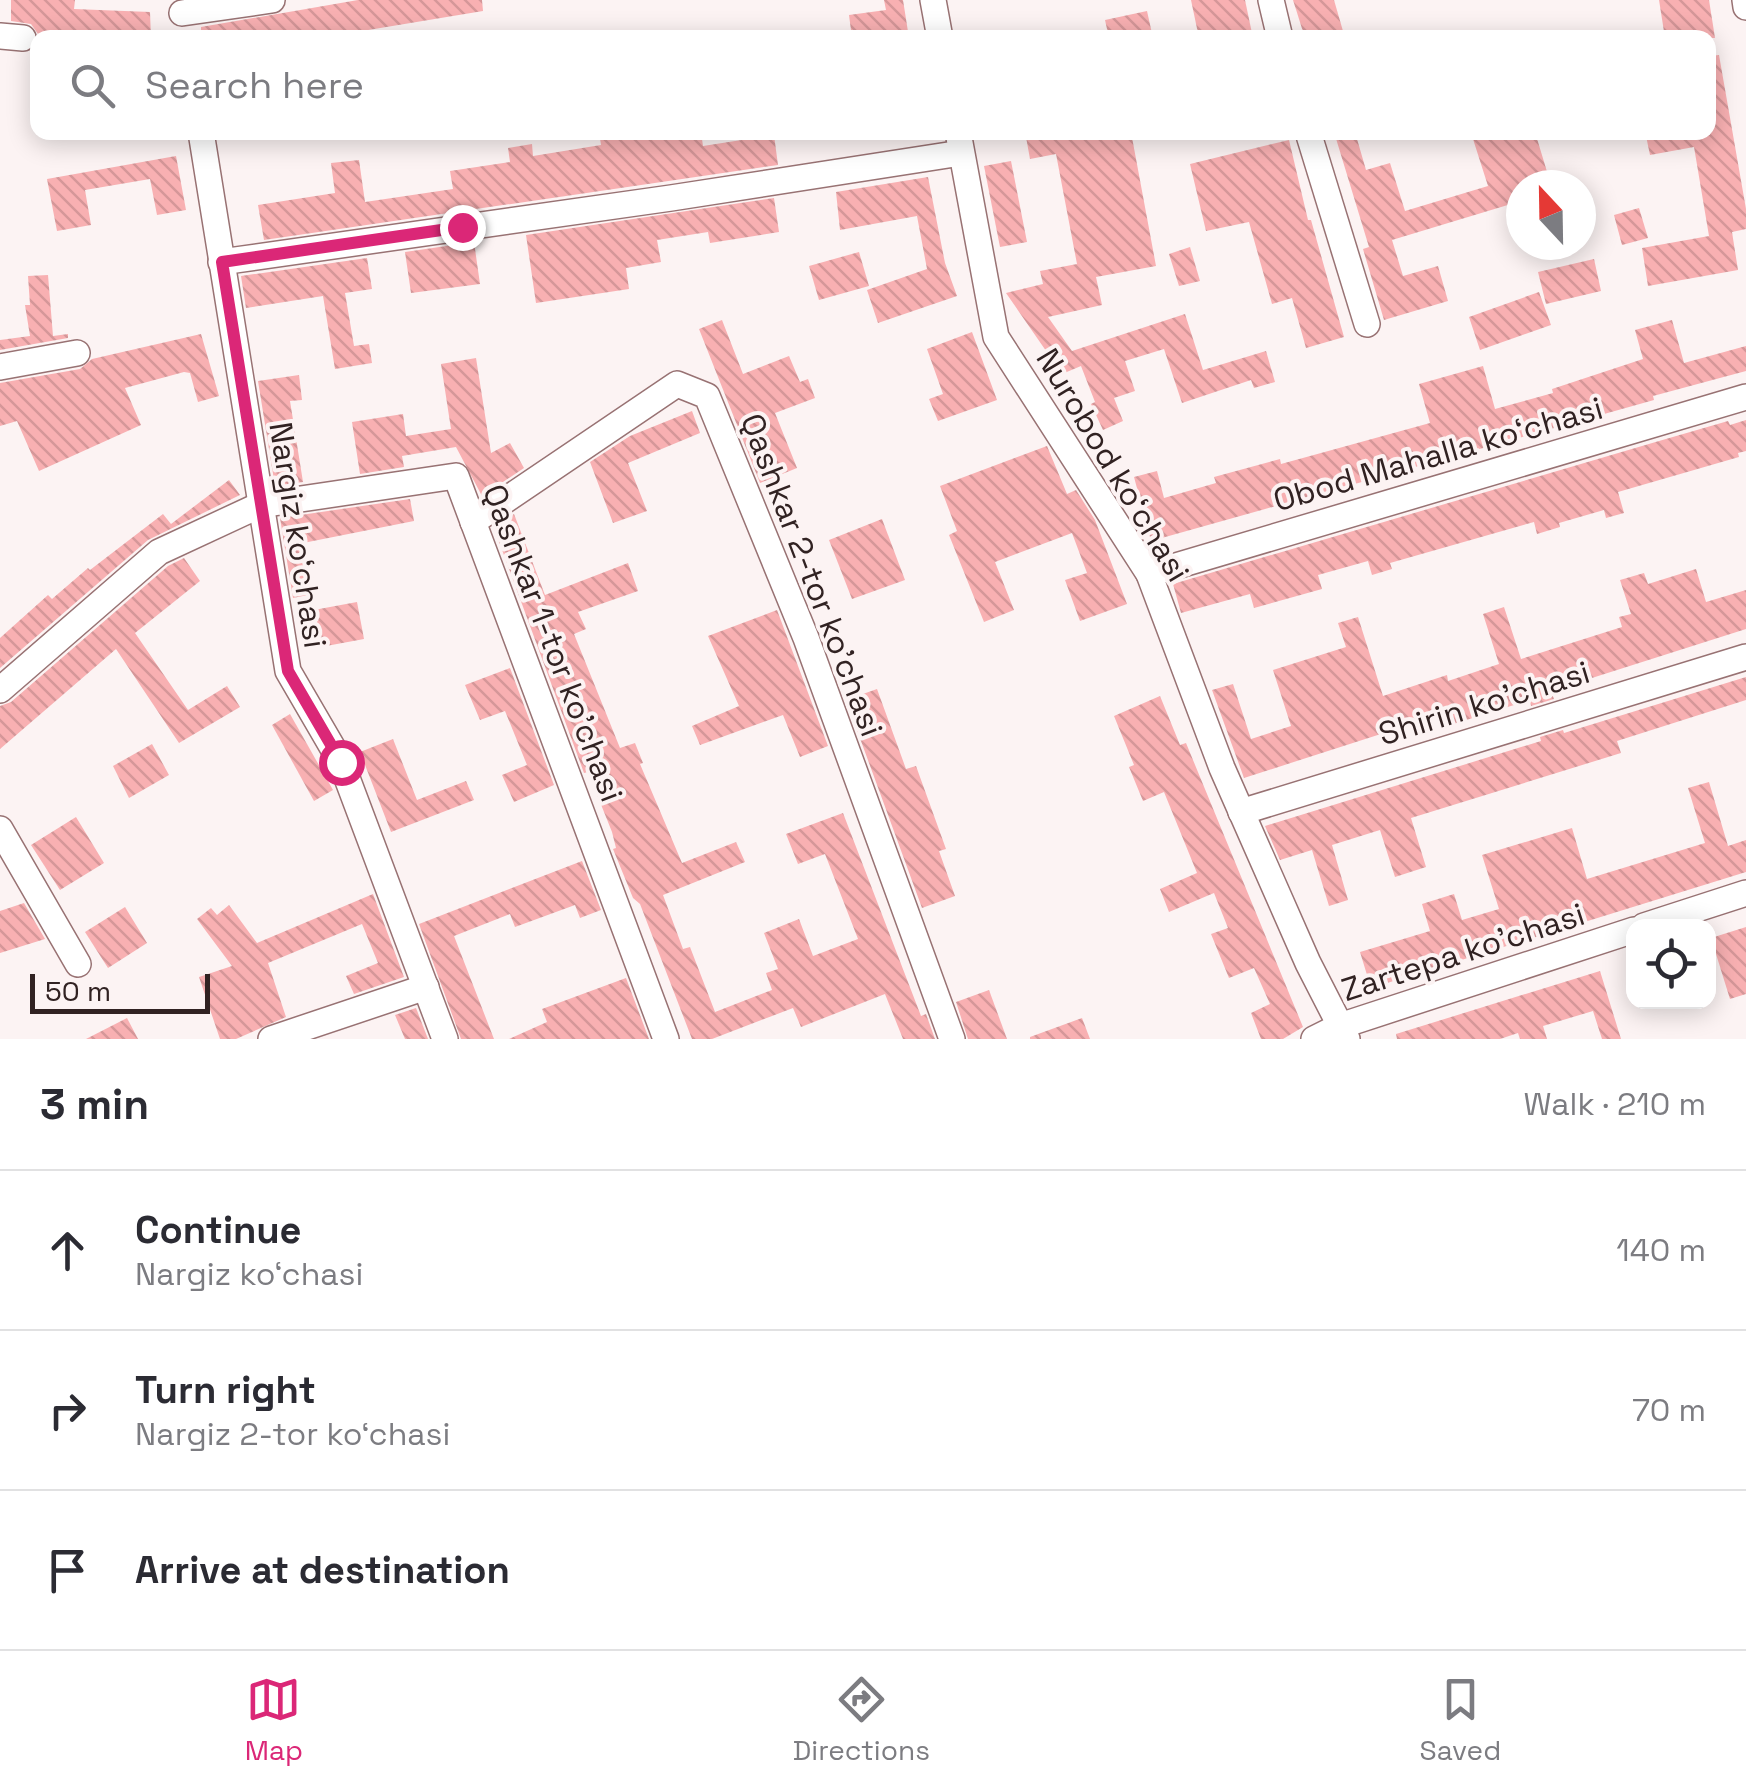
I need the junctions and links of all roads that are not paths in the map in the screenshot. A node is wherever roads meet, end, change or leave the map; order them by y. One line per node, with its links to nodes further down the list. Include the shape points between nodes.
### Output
1 (272, 0): 4 (street)
2 (932, 0): 5 (street)
3 (1271, 0): 6 (street)
4 (183, 17)
5 (938, 30)
6 (1278, 30)
7 (202, 140): 10 (street, Nargiz koʻchasi)
8 (1310, 140): 11 (street)
9 (959, 143): 10 (street, via 671,198); 17 (street, Nurobod koʻchasi, via 996,337)
10 (222, 262): 15 (street, Nargiz koʻchasi)
11 (1367, 324)
12 (78, 353): 13 (street)
13 (0, 367)
14 (1746, 397): 17 (street, Obod Mahalla ko‘chasi)
15 (260, 505): 16 (street, Qashkar 1-tor koʼchasi, via 456,476); 19 (street, Qashkar 1-tor koʼchasi, via 159,552); 26 (street, Nargiz koʻchasi, via 288,671 341,762)
16 (473, 522): 30 (street, Qashkar 1-tor koʼchasi); 31 (street, Qashkar 2-tor koʼchasi, via 677,384 706,396 806,638)
17 (1148, 574): 20 (street, Nurobod koʻchasi)
18 (1746, 658): 20 (street, Shirin ko'chasi)
19 (0, 690)
20 (1241, 812): 27 (street, Nurobod koʻchasi)
21 (0, 829): 25 (street)
22 (1746, 893): 23 (street)
23 (1666, 919)
24 (1626, 933): 27 (street, Zartepa ko'chasi)
25 (78, 964)
26 (426, 988): 28 (street); 29 (street, Nargiz koʻchasi)
27 (1344, 1032): 32 (street, Zartepa ko'chasi)
28 (271, 1039)
29 (445, 1039)
30 (666, 1039)
31 (952, 1039)
32 (1314, 1039)

